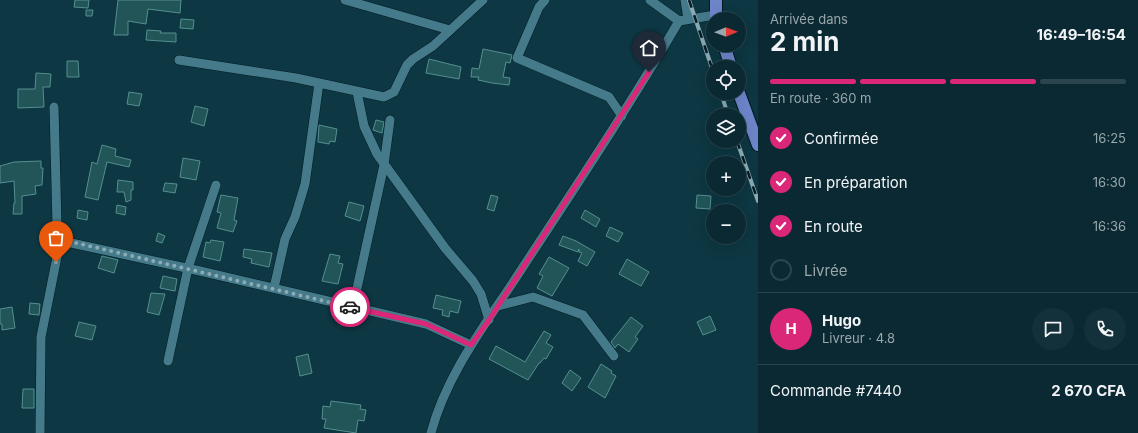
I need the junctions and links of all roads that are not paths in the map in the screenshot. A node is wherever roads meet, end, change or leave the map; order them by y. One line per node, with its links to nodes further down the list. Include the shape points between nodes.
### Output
1 (345, 0): 11 (street)
2 (483, 0): 11 (street)
3 (545, 0): 17 (street, via 539,7 517,58 609,97)
4 (650, 0): 10 (street)
5 (685, 0): 9 (street)
6 (716, 0): 7 (main road)
7 (716, 12)
8 (706, 18): 9 (street)
9 (688, 19): 10 (street)
10 (679, 21): 17 (street)
11 (450, 30): 14 (street, via 406,65 394,92 390,95 378,97)
12 (179, 60): 13 (street)
13 (319, 83): 14 (street); 24 (street, via 305,184 295,217 285,238)
14 (357, 92): 20 (street, via 364,126 376,154)
15 (742, 100): 19 (main road)
16 (54, 107): 22 (street, via 57,226)
17 (622, 116): 26 (street)
18 (390, 120): 20 (street)
19 (758, 145)
20 (384, 165): 25 (street); 27 (street, via 445,248 473,281 481,294)
21 (216, 185): 23 (street)
22 (62, 241): 23 (street); 31 (street, via 41,337)
23 (188, 268): 24 (street); 30 (street)
24 (274, 288): 28 (street, via 426,324)
25 (354, 302)
26 (498, 306): 27 (street); 29 (street, via 533,297 583,315)
27 (489, 320): 28 (street)
28 (471, 345): 32 (street, via 442,398)
29 (614, 356)
30 (168, 361)
31 (40, 433)
32 (430, 433)

